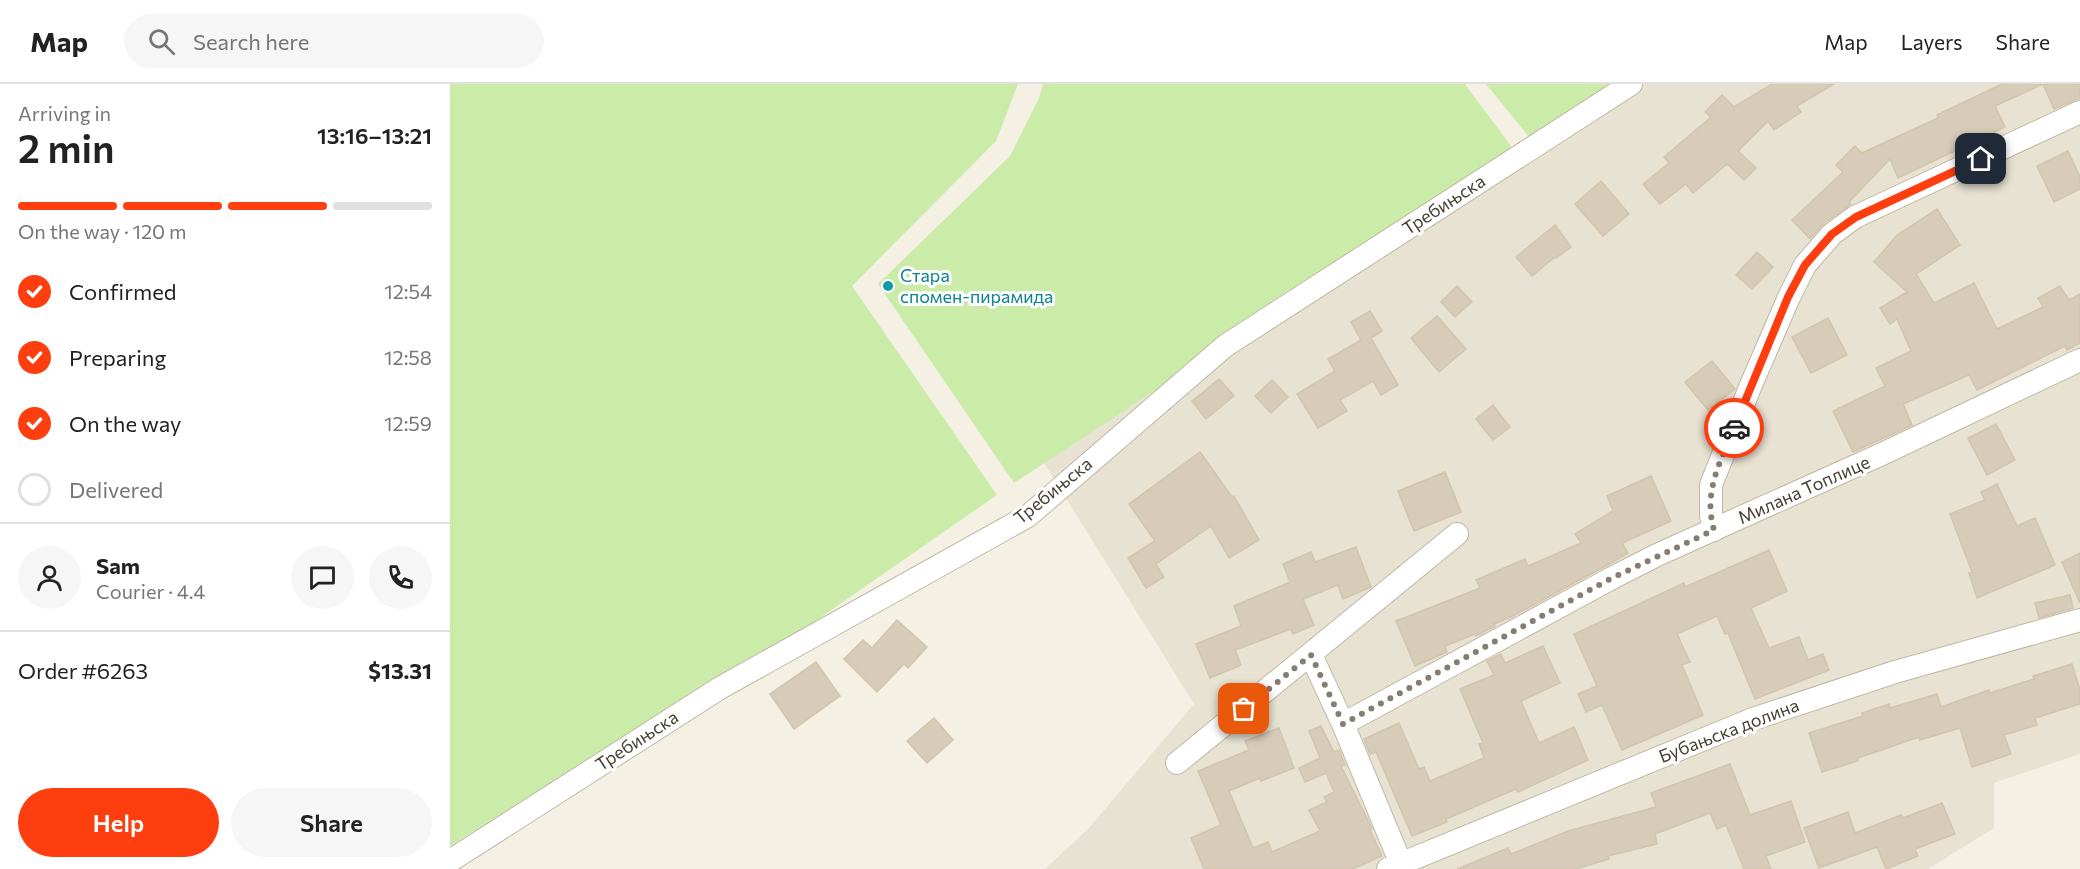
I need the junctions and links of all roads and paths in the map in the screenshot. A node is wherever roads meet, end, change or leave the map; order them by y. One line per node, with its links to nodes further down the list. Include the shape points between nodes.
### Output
1 (1631, 84): 10 (street, Требињска, via 1225,346 1028,516 720,688)
2 (2080, 112): 4 (street, via 1856,217 1832,234 1805,265 1751,385 1712,485)
3 (2080, 360): 4 (street, Милана Топлице)
4 (1714, 530): 8 (street, Милана Топлице, via 1612,578)
5 (1457, 534): 7 (street)
6 (2080, 620): 11 (street, Бубањска долина, via 1895,672 1753,719)
7 (1311, 655): 8 (street); 9 (street)
8 (1343, 724): 11 (street)
9 (1177, 763)
10 (450, 861)
11 (1394, 866)

